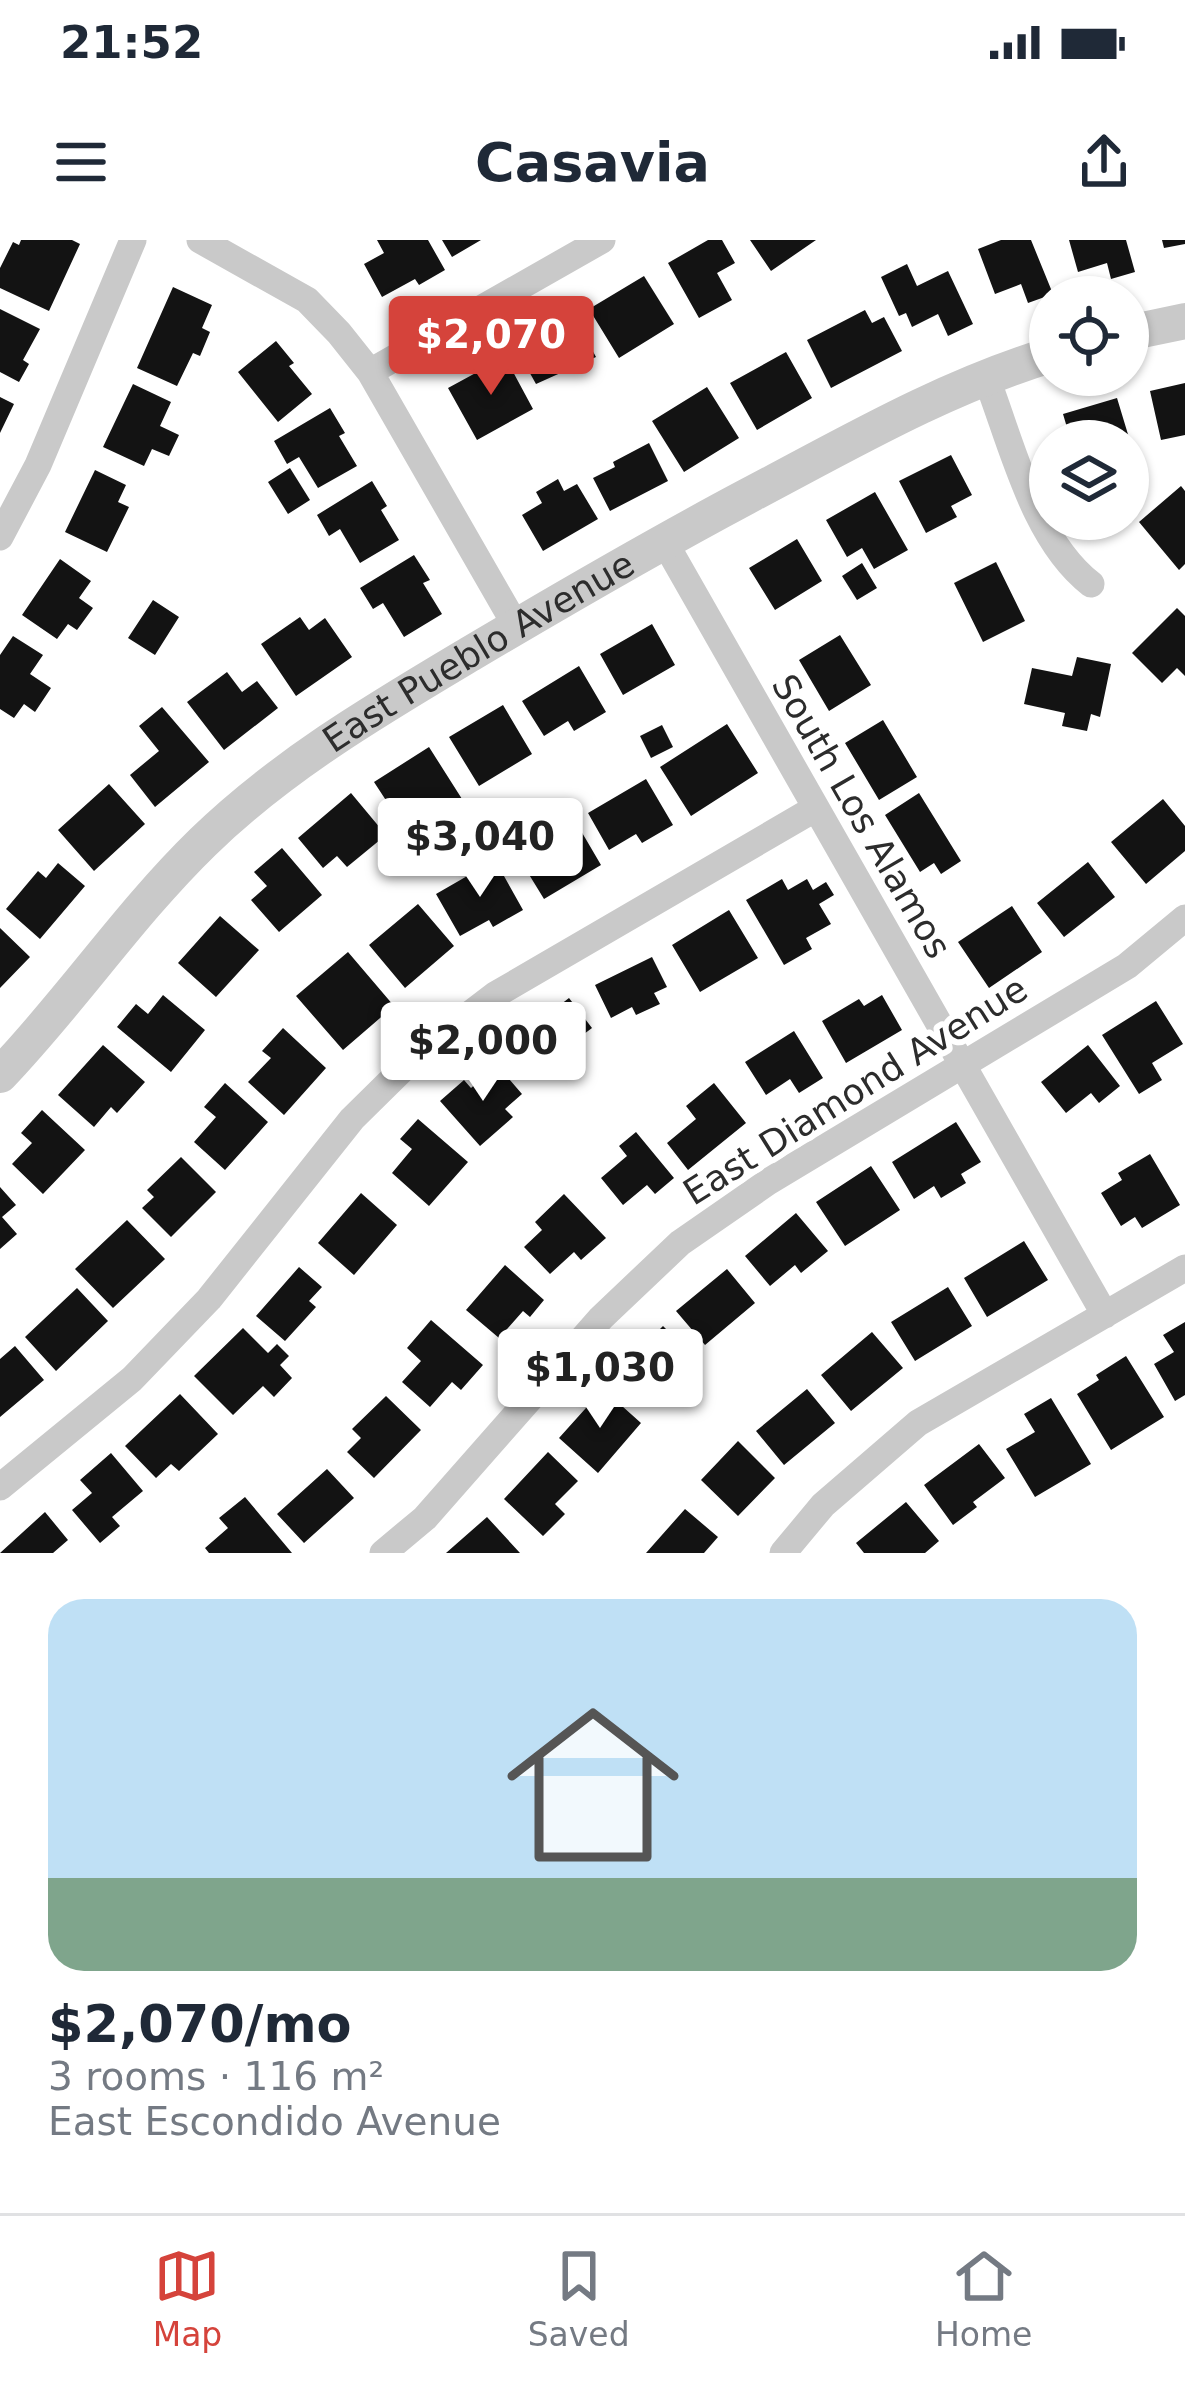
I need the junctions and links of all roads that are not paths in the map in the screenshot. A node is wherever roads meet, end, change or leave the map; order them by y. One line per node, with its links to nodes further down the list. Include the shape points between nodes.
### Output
1 (134, 240): 9 (street)
2 (200, 240): 7 (street, via 307,300)
3 (602, 240): 7 (street)
4 (1185, 321): 5 (street)
5 (1149, 329)
6 (1029, 362): 8 (street, East Pueblo Avenue)
7 (370, 372): 12 (street)
8 (986, 377): 10 (street, East Pueblo Avenue); 11 (street, via 1047,535)
9 (0, 537)
10 (664, 541): 12 (street, East Pueblo Avenue); 13 (street, South Los Alamos)
11 (1090, 584)
12 (516, 626): 16 (street, East Pueblo Avenue, via 362,719 205,841)
13 (816, 808): 15 (street, South Los Alamos); 19 (street, via 495,994 419,1053 352,1119 132,1379)
14 (1185, 918): 15 (street, East Diamond Avenue, via 1127,966)
15 (962, 1063): 18 (street, South Los Alamos); 20 (street, East Diamond Avenue, via 680,1243 601,1318 425,1518)
16 (0, 1075)
17 (1185, 1268): 18 (street)
18 (1105, 1315): 21 (street, via 918,1423 823,1505)
19 (0, 1487)
20 (383, 1553)
21 (783, 1553)

